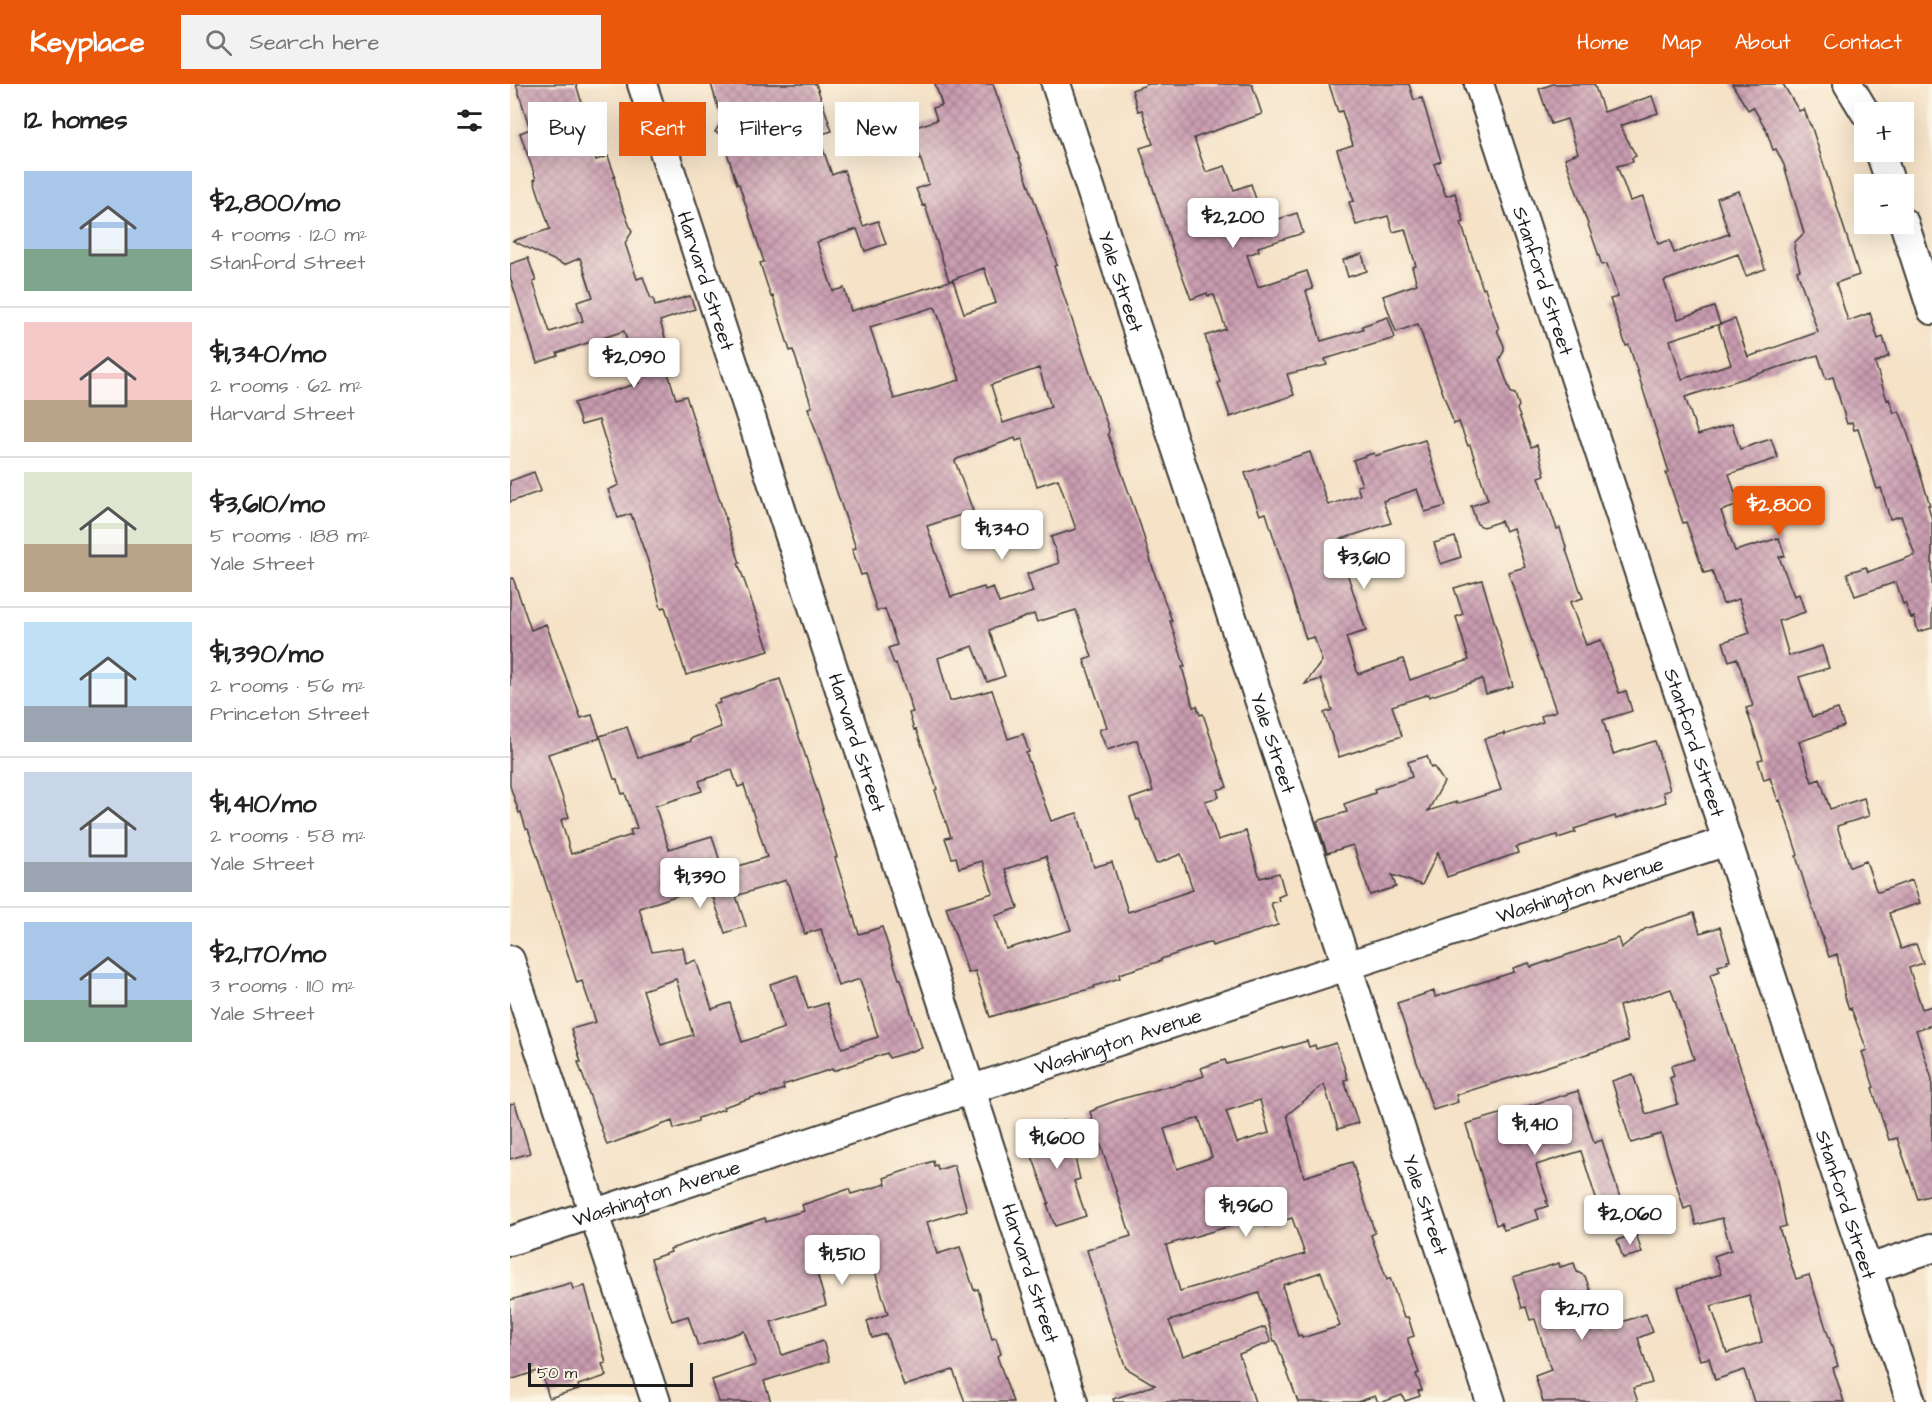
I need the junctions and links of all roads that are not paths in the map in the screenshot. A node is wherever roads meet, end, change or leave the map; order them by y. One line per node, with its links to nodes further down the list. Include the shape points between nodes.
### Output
1 (642, 84): 11 (street, Harvard Street)
2 (1056, 84): 10 (street, Yale Street)
3 (1479, 84): 8 (street, Stanford Street)
4 (1848, 84): 5 (street)
5 (1859, 102)
6 (1907, 234): 7 (street)
7 (1932, 310)
8 (1727, 841): 10 (street, Washington Avenue); 15 (street, Stanford Street)
9 (510, 960): 12 (street)
10 (1347, 966): 11 (street, Washington Avenue); 18 (street, Yale Street)
11 (970, 1090): 12 (street, Washington Avenue); 17 (street, Harvard Street)
12 (594, 1214): 13 (street, Washington Avenue); 16 (street)
13 (510, 1241)
14 (1932, 1248): 15 (street)
15 (1868, 1269): 19 (street, Stanford Street)
16 (656, 1402)
17 (1073, 1402)
18 (1491, 1402)
19 (1911, 1402)

